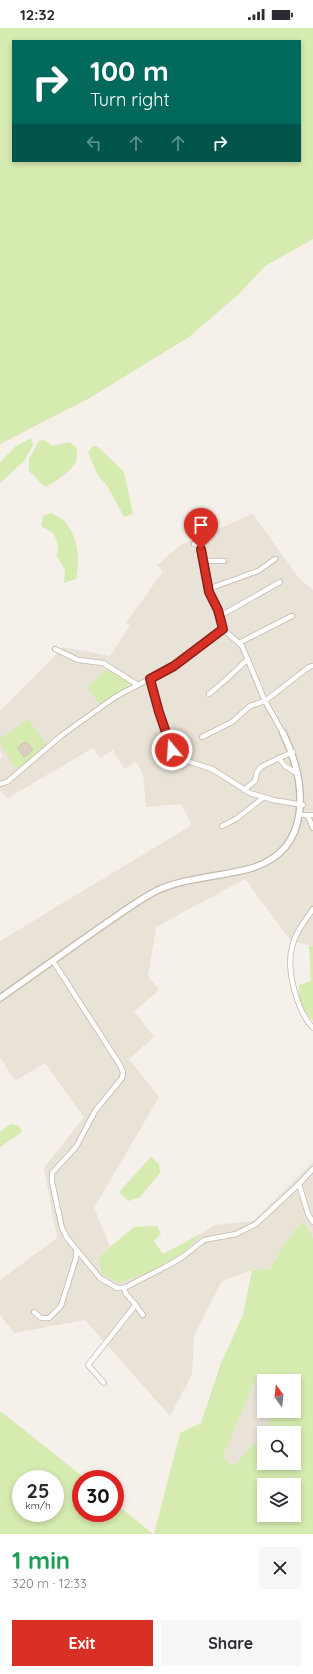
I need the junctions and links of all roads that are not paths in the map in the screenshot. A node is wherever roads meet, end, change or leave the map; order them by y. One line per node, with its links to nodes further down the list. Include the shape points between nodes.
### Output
1 (194, 544): 3 (street, via 200,546)
2 (275, 559): 6 (street, via 258,572)
3 (205, 561): 4 (street); 6 (street, via 204,572)
4 (224, 561)
5 (280, 582): 7 (street)
6 (208, 589): 7 (street)
7 (220, 616): 9 (street)
8 (292, 616): 10 (street)
9 (223, 629): 10 (street); 14 (street, via 174,666)
10 (239, 643): 12 (street)
11 (55, 649): 15 (street, via 78,660 103,663)
12 (248, 659): 16 (street); 17 (street)
13 (313, 666): 17 (street)
14 (150, 679): 15 (street); 24 (street, via 172,750 181,759 212,769)
15 (138, 685): 23 (street, via 114,697 62,735 7,782)
16 (209, 694)
17 (265, 701): 18 (street); 19 (street, via 250,706 232,722)
18 (283, 733): 20 (street)
19 (202, 737)
20 (293, 752): 21 (street); 22 (street)
21 (279, 758): 22 (street, via 284,766); 24 (street, via 261,767 255,781)
22 (300, 775): 26 (street)
23 (0, 784)
24 (244, 790): 25 (street)
25 (264, 797): 26 (street); 28 (street, via 236,819)
26 (303, 805): 27 (street)
27 (308, 815): 29 (street); 31 (street, via 292,843 279,856 253,868 158,890)
28 (222, 826)
29 (313, 828)
30 (313, 909): 33 (street, via 301,926 291,948 291,969 299,1007)
31 (53, 960): 32 (street); 37 (street, via 123,1072 122,1078 95,1110 76,1147 52,1173 62,1228)
32 (0, 998)
33 (313, 1028)
34 (313, 1170): 35 (street)
35 (298, 1184): 36 (street); 38 (street, via 256,1224 236,1234 204,1240 171,1264)
36 (313, 1222)
37 (76, 1252): 38 (street, via 100,1278 117,1288); 40 (street, via 61,1306 49,1318 41,1318)
38 (124, 1288): 39 (street)
39 (134, 1304): 41 (street); 42 (street, via 133,1311 88,1365)
40 (34, 1312)
41 (144, 1315)
42 (104, 1383)

